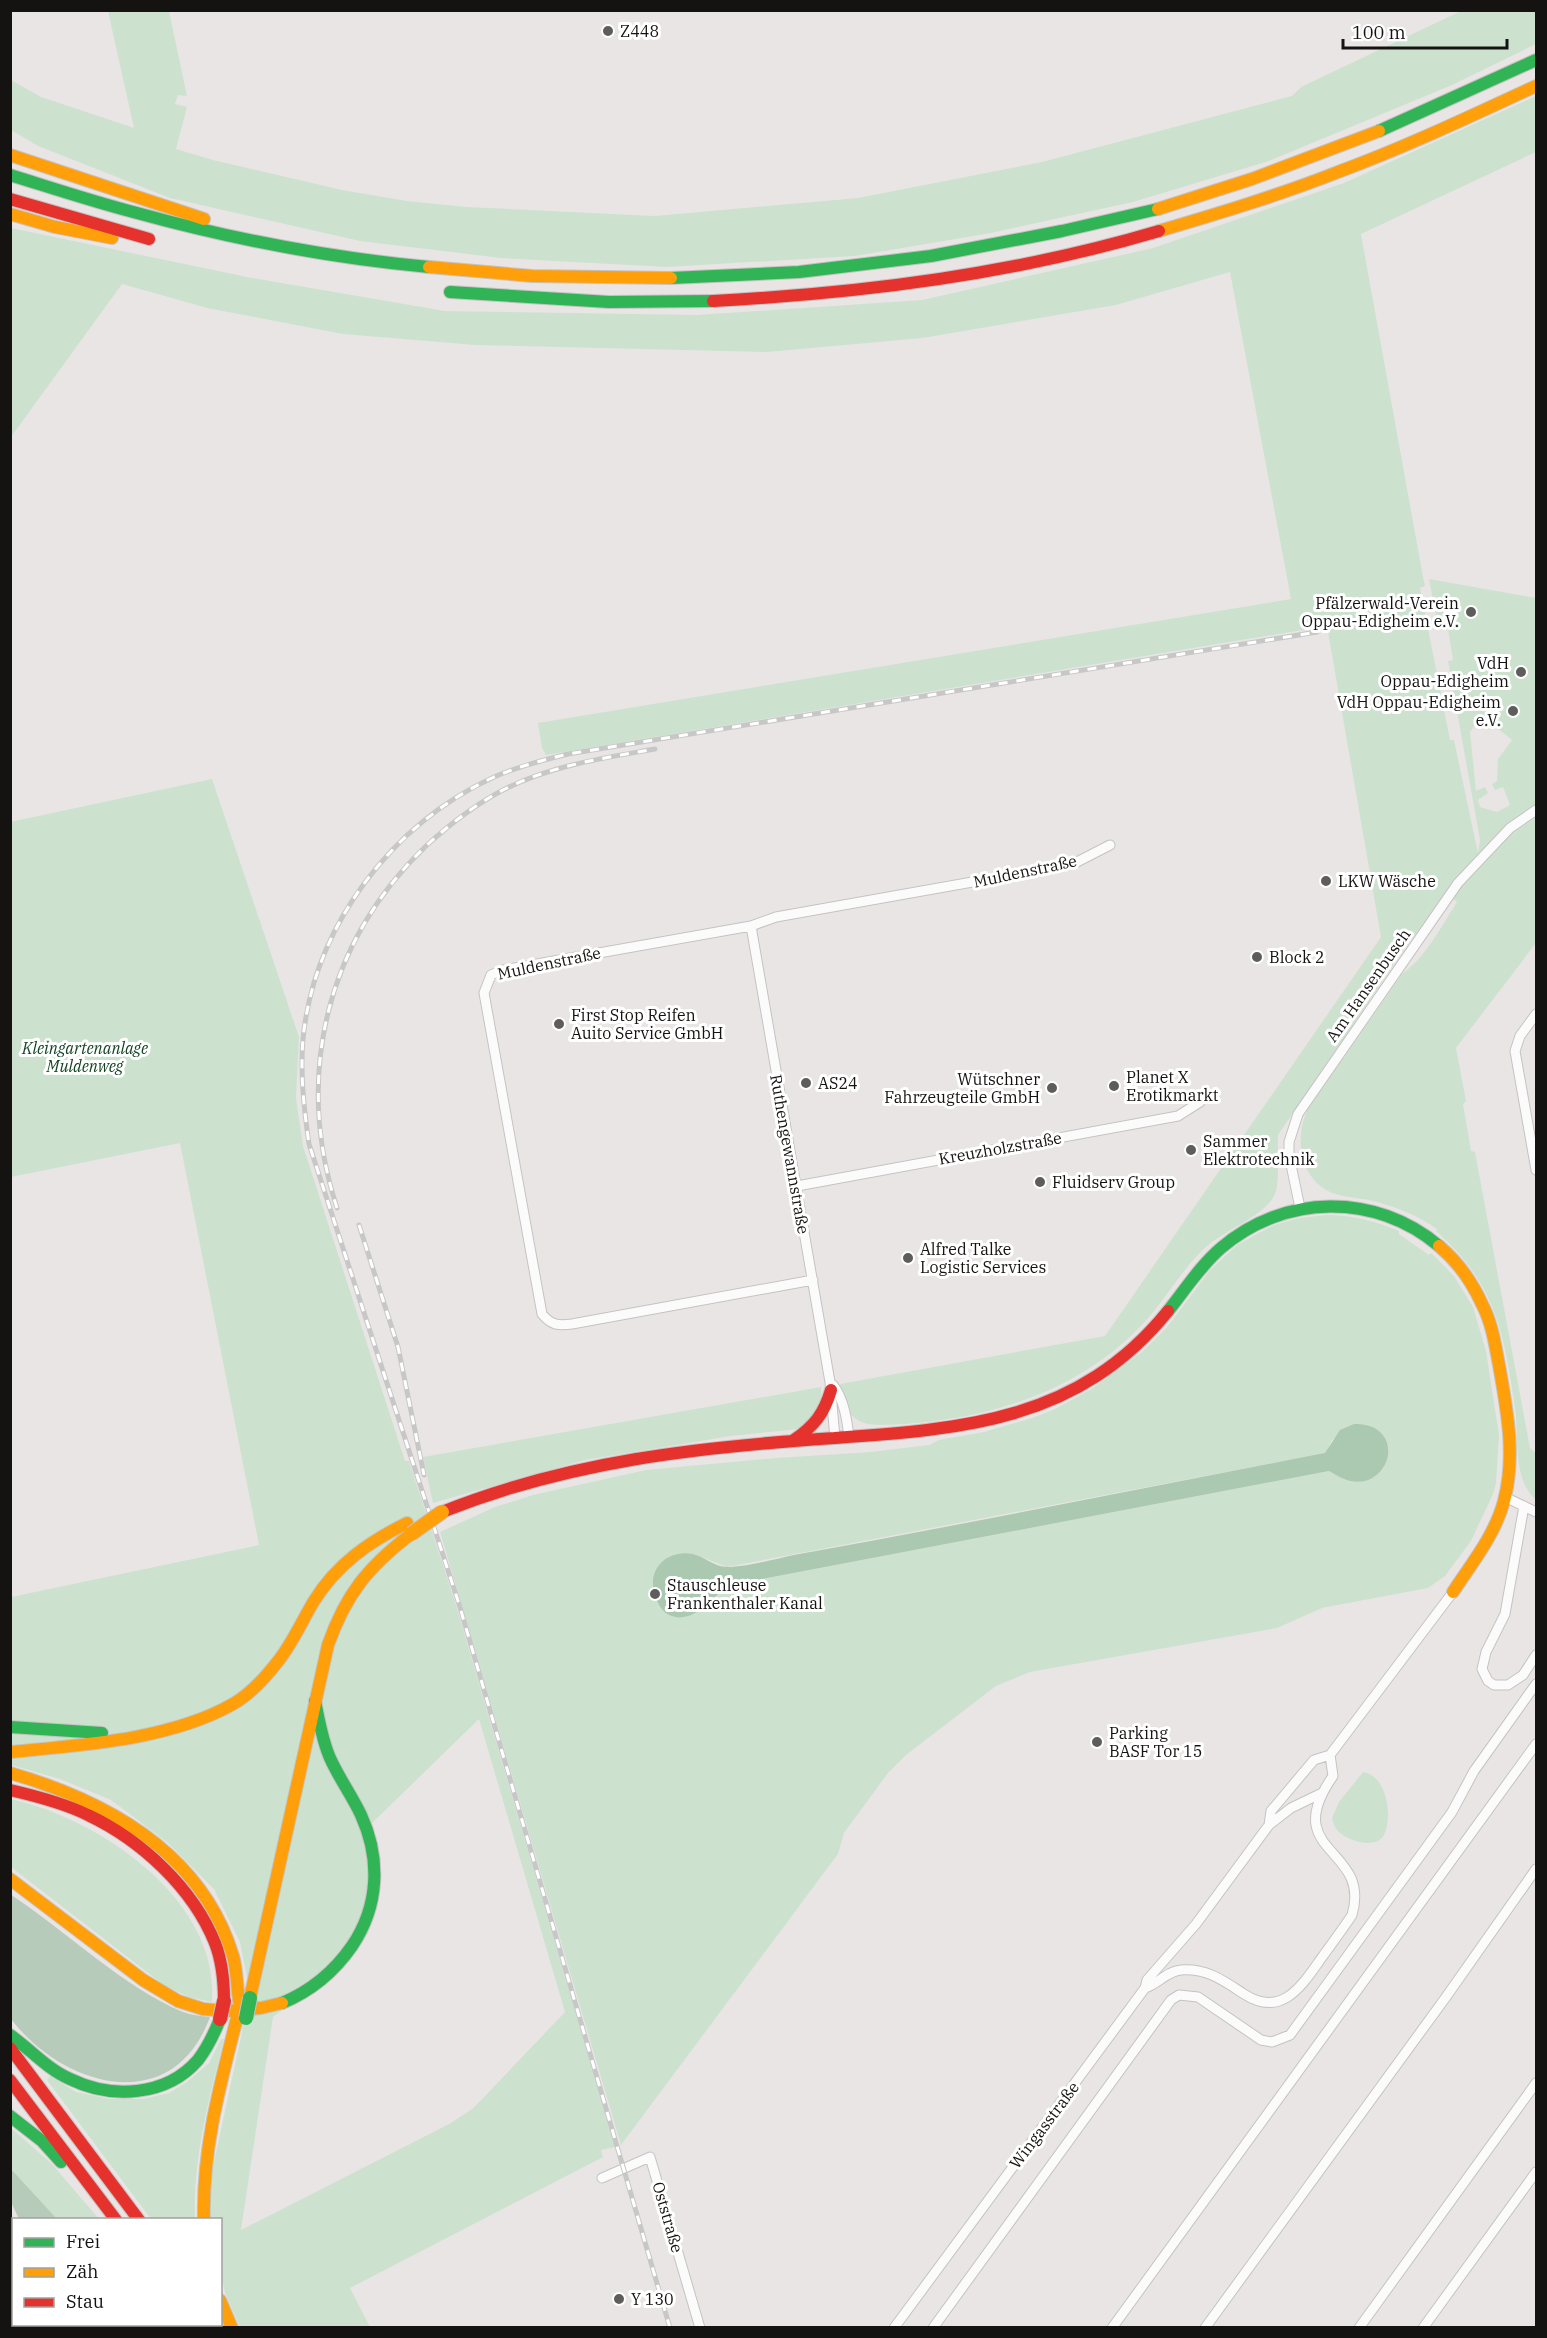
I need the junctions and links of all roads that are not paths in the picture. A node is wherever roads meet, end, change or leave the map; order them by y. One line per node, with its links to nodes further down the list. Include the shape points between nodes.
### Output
1 (1536, 60): 9 (main road, via 1314,159 1153,211 987,249 823,271 702,279 571,279 438,269)
2 (1536, 86): 10 (main road, via 1415,142 1319,180 1167,230 949,278 829,294 704,302 576,301)
3 (10, 142): 5 (main road)
4 (10, 155): 5 (main road)
5 (64, 173): 9 (main road, via 228,225)
6 (10, 175): 9 (main road, via 172,223)
7 (10, 199): 8 (main road, via 149,239 104,238)
8 (10, 214)
9 (257, 241)
10 (450, 292)
11 (1536, 810): 18 (street, Am Hansenbusch, via 1510,828 1458,883 1299,1114 1289,1148)
12 (1110, 844): 13 (street, Muldenstraße, via 1073,864 776,917)
13 (751, 926): 17 (street, Ruthengewannstraße); 19 (street, Muldenstraße, via 503,970 491,975 484,993 542,1314 550,1323 572,1324)
14 (1536, 1016): 16 (street, via 1520,1036 1515,1051)
15 (1200, 1102): 17 (street, Kreuzholzstraße, via 1178,1116)
16 (1536, 1170)
17 (797, 1186): 19 (street, Ruthengewannstraße)
18 (1300, 1208): 21 (main road, via 1265,1220 1229,1240 1133,1347 1086,1382 1054,1399 975,1424); 23 (main road, via 1363,1208 1396,1218 1414,1227 1455,1261 1468,1278 1492,1330 1509,1426)
19 (813, 1280): 20 (street, Ruthengewannstraße)
20 (831, 1386): 21 (street, Ruthengewannstraße); 21 (street, Ruthengewannstraße, via 837,1390 848,1421); 22 (main road, via 821,1419)
21 (842, 1437): 22 (main road)
22 (792, 1441): 26 (main road, via 673,1453 549,1476 488,1494)
23 (1505, 1497): 24 (street); 27 (main road, via 1491,1535)
24 (1524, 1506): 25 (street); 28 (street, via 1505,1614 1482,1669 1494,1685 1508,1685 1523,1675)
25 (1536, 1512)
26 (409, 1529): 30 (main road, via 348,1595 327,1645); 32 (main road, via 379,1537 342,1563 286,1651 250,1692 206,1718)
27 (1453, 1592): 35 (street)
28 (1536, 1654)
29 (1536, 1684): 59 (street, via 1474,1771 1452,1812 1290,2035 1272,2042 1261,2040 1198,1997 1179,1995 1171,2000)
30 (315, 1701): 41 (main road, via 322,1737 332,1761 368,1827 375,1874 370,1906 359,1933 340,1962 310,1988 266,2008 227,2012 189,2005 151,1986); 43 (main road)
31 (10, 1727): 32 (main road)
32 (150, 1733): 34 (main road)
33 (1536, 1744): 60 (street)
34 (10, 1752)
35 (1330, 1755): 38 (street, via 1333,1776); 39 (street, via 1314,1760 1271,1811)
36 (10, 1773): 43 (main road, via 51,1784 112,1812 172,1858 202,1892 226,1929)
37 (10, 1790): 44 (main road, bridge, via 86,1814 146,1853 167,1873 186,1894 215,1940 224,2001 216,2035 206,2051 180,2077 147,2090 106,2090 72,2080)
38 (1322, 1793): 39 (street, via 1291,1808); 42 (street, Wingasstraße, via 1314,1821 1321,1841 1348,1872 1356,1901 1352,1916 1301,1987 1288,1998 1264,2001 1247,1996 1222,1978 1179,1970)
39 (1269, 1825): 42 (street, via 1196,1924 1147,1980)
40 (1536, 1869): 61 (street)
41 (10, 1879)
42 (1145, 1988): 58 (street, Wingasstraße)
43 (244, 2000): 54 (main road, via 242,2018 228,2053 208,2151)
44 (10, 2035)
45 (10, 2048): 53 (main road)
46 (10, 2080): 51 (main road)
47 (1536, 2083): 62 (street)
48 (10, 2116): 51 (main road)
49 (1536, 2172): 63 (street)
50 (602, 2178): 57 (street, Oststraße, via 650,2157)
51 (98, 2194): 52 (main road)
52 (115, 2218)
53 (138, 2218)
54 (204, 2218)
55 (222, 2305): 56 (main road)
56 (232, 2328)
57 (700, 2328)
58 (894, 2328)
59 (933, 2328)
60 (1112, 2328)
61 (1205, 2328)
62 (1359, 2328)
63 (1423, 2328)

